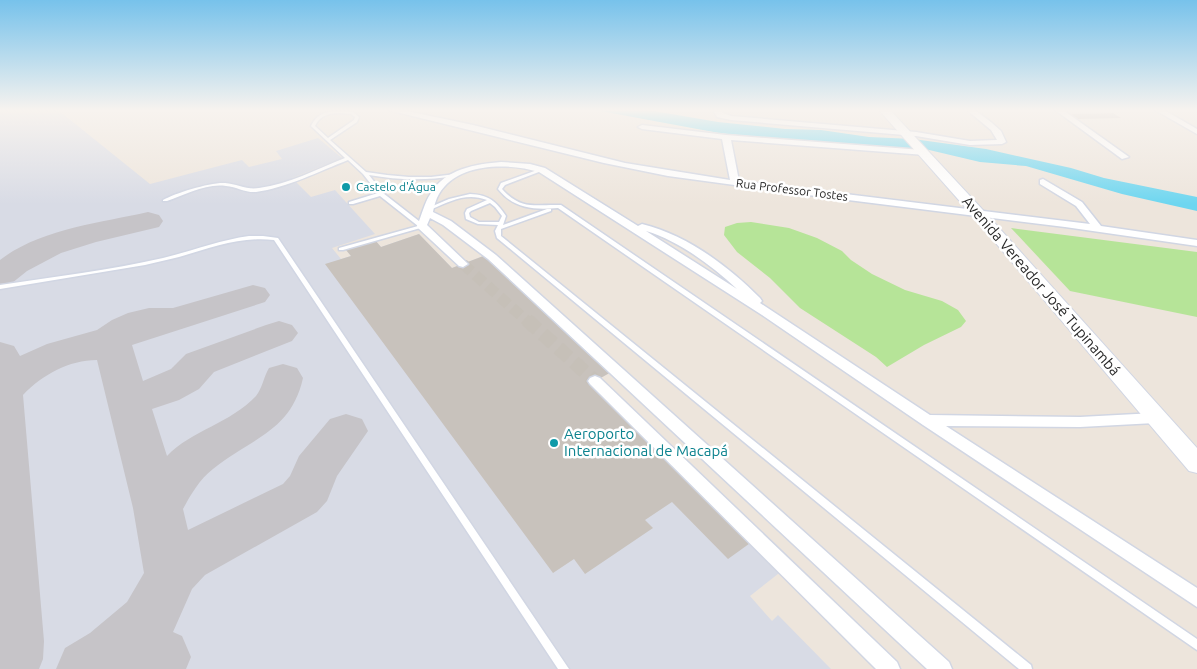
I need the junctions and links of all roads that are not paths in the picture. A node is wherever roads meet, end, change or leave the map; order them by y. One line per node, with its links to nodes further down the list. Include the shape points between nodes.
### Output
1 (330, 141): 11 (lane)
2 (524, 141): 15 (street, Rua Professor Tostes, via 593,160)
3 (727, 141): 15 (street)
4 (781, 141): 9 (street)
5 (911, 141): 9 (street, Avenida Vereador José Tupinambá)
6 (956, 141): 7 (street)
7 (1002, 141)
8 (1103, 141): 10 (street)
9 (921, 152): 22 (street, Avenida Vereador José Tupinambá)
10 (1125, 157)
11 (348, 158): 13 (lane); 18 (lane, via 294,180 258,190 216,185)
12 (542, 170): 14 (street, via 523,165 499,165); 21 (lane, via 509,181 500,189 528,208); 32 (street, via 766,312)
13 (365, 173): 14 (lane, via 407,180); 17 (lane)
14 (454, 175): 23 (street, via 434,193)
15 (734, 182): 22 (street, Rua Professor Tostes)
16 (1043, 182): 25 (street, via 1079,204)
17 (381, 194): 20 (lane); 23 (lane)
18 (165, 200)
19 (490, 201): 23 (lane, via 482,195 469,195); 24 (lane, via 504,216); 24 (lane, via 469,210 468,218)
20 (351, 203)
21 (559, 206): 24 (lane); 35 (lane)
22 (977, 212): 25 (street, Rua Professor Tostes); 31 (street, Avenida Vereador José Tupinambá)
23 (427, 216): 27 (lane); 28 (street); 38 (street, via 447,223 492,257)
24 (500, 226): 39 (lane, via 500,237 507,243)
25 (1098, 228): 26 (street, Rua Professor Tostes)
26 (1197, 243)
27 (341, 249)
28 (463, 264)
29 (0, 287): 36 (lane, via 164,259 263,236 276,239)
30 (595, 381): 37 (street)
31 (1155, 418): 32 (street, via 1071,422); 33 (street, Avenida Vereador José Tupinambá)
32 (927, 420): 34 (street)
33 (1197, 464)
34 (1197, 598)
35 (1197, 644)
36 (564, 669)
37 (890, 669)
38 (942, 669)
39 (1027, 669)

